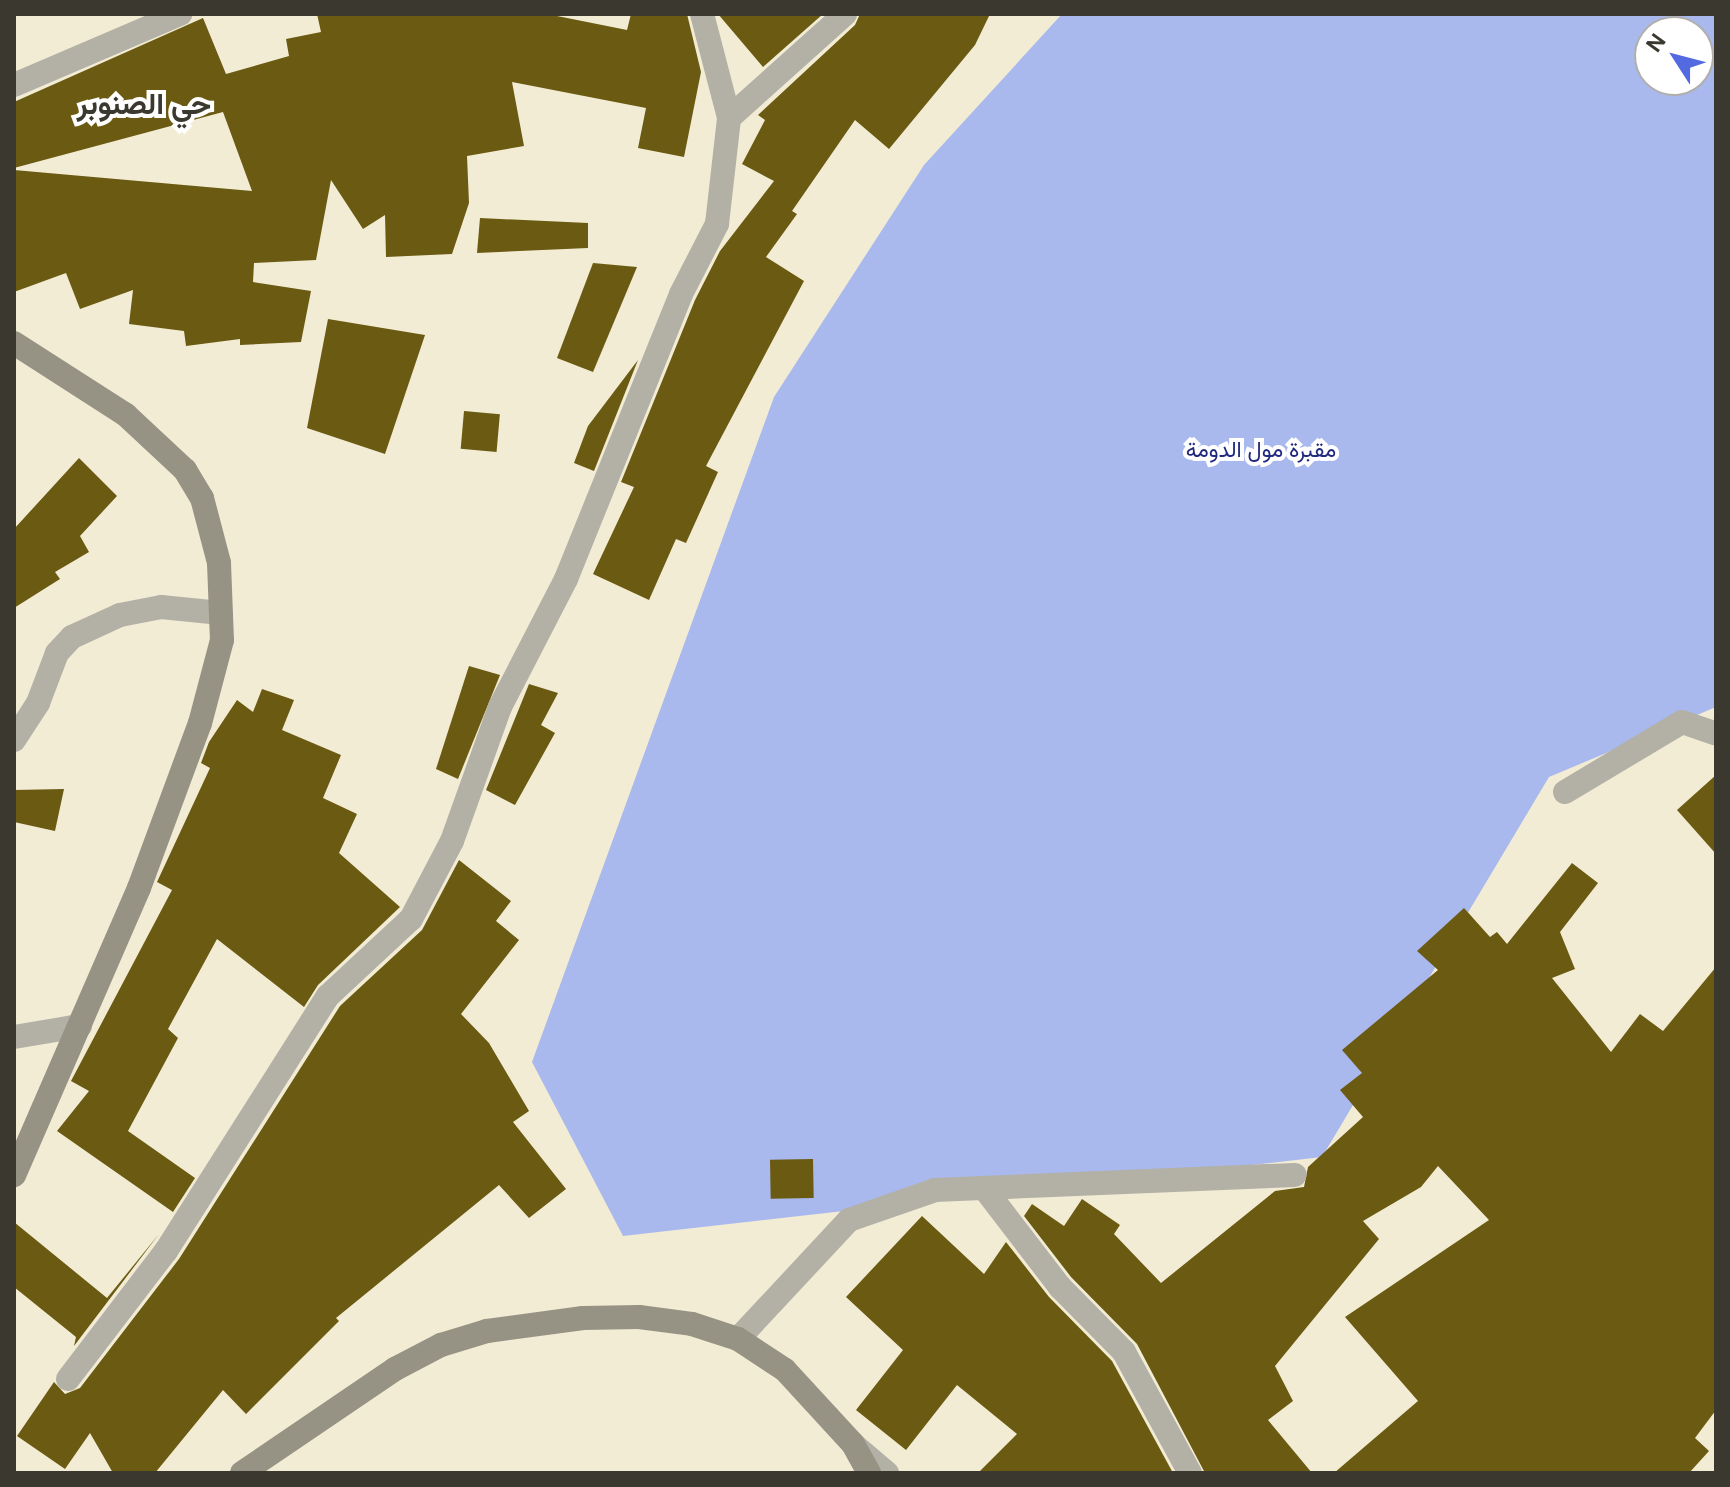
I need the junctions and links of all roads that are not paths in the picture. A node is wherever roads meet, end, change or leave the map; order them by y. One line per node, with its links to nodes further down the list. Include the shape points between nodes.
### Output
1 (180, 14): 4 (street)
2 (702, 14): 5 (street)
3 (845, 14): 5 (street)
4 (14, 85)
5 (729, 118): 17 (street, via 717,224 681,294 566,579 500,707 452,841 418,906 411,919 328,996 166,1251)
6 (14, 343): 7 (main road, via 126,415 185,470 210,525)
7 (221, 613): 9 (street, via 161,607 120,615 72,637 57,653 38,703); 11 (main road, via 222,640 200,723 139,888)
8 (1716, 734): 10 (street, via 1682,722)
9 (14, 740)
10 (1565, 792)
11 (80, 1026): 12 (street); 13 (main road)
12 (14, 1037)
13 (14, 1175)
14 (1295, 1175): 15 (street)
15 (984, 1188): 16 (street, via 935,1190 849,1220); 22 (street, via 1060,1287 1124,1352)
16 (738, 1339): 18 (main road, via 785,1370); 19 (main road, via 692,1324 639,1317 583,1318 487,1331 395,1369)
17 (68, 1379)
18 (853, 1444): 20 (main road); 21 (street)
19 (242, 1473)
20 (869, 1473)
21 (887, 1473)
22 (1190, 1473)

